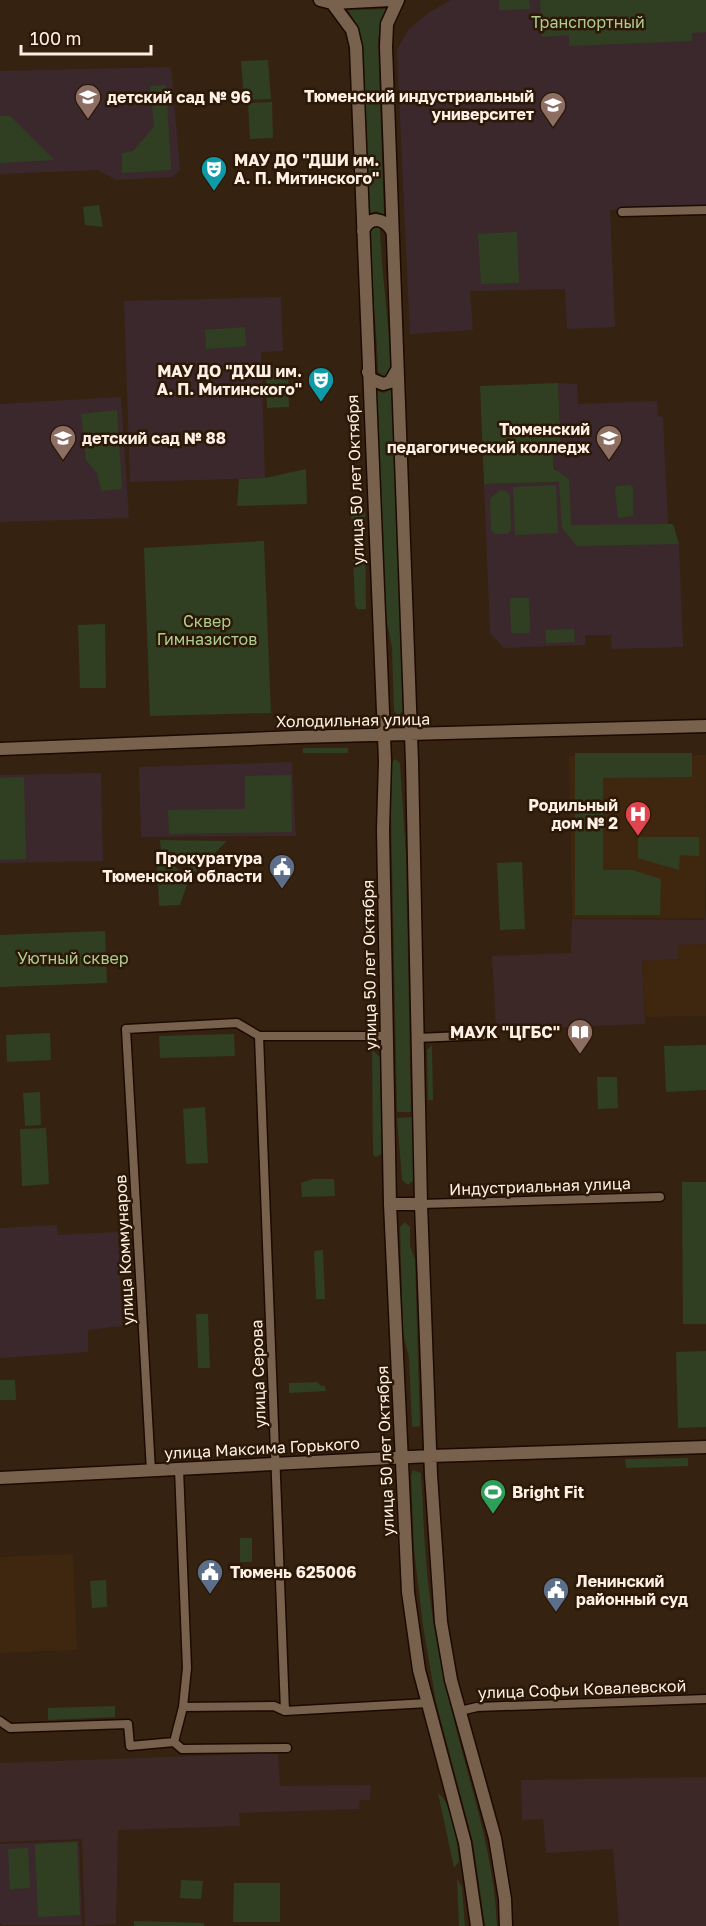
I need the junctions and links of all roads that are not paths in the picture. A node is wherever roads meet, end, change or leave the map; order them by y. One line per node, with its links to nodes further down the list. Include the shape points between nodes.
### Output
1 (391, 0): 3 (main road)
2 (398, 0): 7 (main road, via 387,24 386,47)
3 (326, 1): 6 (main road, улица 50 лет Октября, via 352,30 356,48)
4 (706, 210): 5 (street)
5 (622, 212)
6 (363, 231): 7 (main road, via 370,221 377,219); 9 (main road, улица 50 лет Октября)
7 (392, 231): 8 (main road)
8 (397, 370): 9 (main road, via 390,382 383,384 370,379); 11 (main road)
9 (368, 372): 12 (main road, улица 50 лет Октября)
10 (706, 726): 11 (main road, Холодильная улица)
11 (410, 735): 12 (main road, Холодильная улица); 17 (main road)
12 (383, 736): 13 (main road, Холодильная улица); 16 (main road, улица 50 лет Октября)
13 (0, 749)
14 (486, 1035): 17 (street)
15 (259, 1036): 16 (street); 24 (street, улица Серова); 26 (street, улица Коммунаров, via 237,1023 126,1029)
16 (388, 1036): 19 (main road, улица 50 лет Октября)
17 (417, 1038): 20 (main road)
18 (660, 1197): 20 (street, Индустриальная улица)
19 (390, 1204): 20 (main road); 23 (main road, улица 50 лет Октября)
20 (421, 1204): 22 (main road)
21 (706, 1447): 22 (main road, улица Максима Горького)
22 (430, 1456): 23 (main road, улица Максима Горького); 32 (main road, via 441,1622)
23 (402, 1458): 24 (main road, улица Максима Горького); 29 (main road, улица 50 лет Октября, via 408,1592 419,1670)
24 (277, 1464): 25 (main road, улица Максима Горького); 31 (street, улица Серова)
25 (179, 1469): 26 (main road, улица Максима Горького); 30 (street, via 187,1668)
26 (151, 1471): 27 (main road, улица Максима Горького)
27 (0, 1478)
28 (706, 1700): 32 (street, улица Софьи Ковалевской, via 477,1707)
29 (428, 1703): 31 (street); 36 (main road, улица 50 лет Октября, via 465,1843)
30 (183, 1707): 31 (street, via 274,1706); 34 (street)
31 (285, 1711)
32 (460, 1711): 37 (main road, via 495,1838)
33 (0, 1721): 34 (street, via 10,1728 128,1724 130,1746)
34 (174, 1742): 35 (street, via 182,1749)
35 (287, 1748)
36 (477, 1926)
37 (506, 1926)

